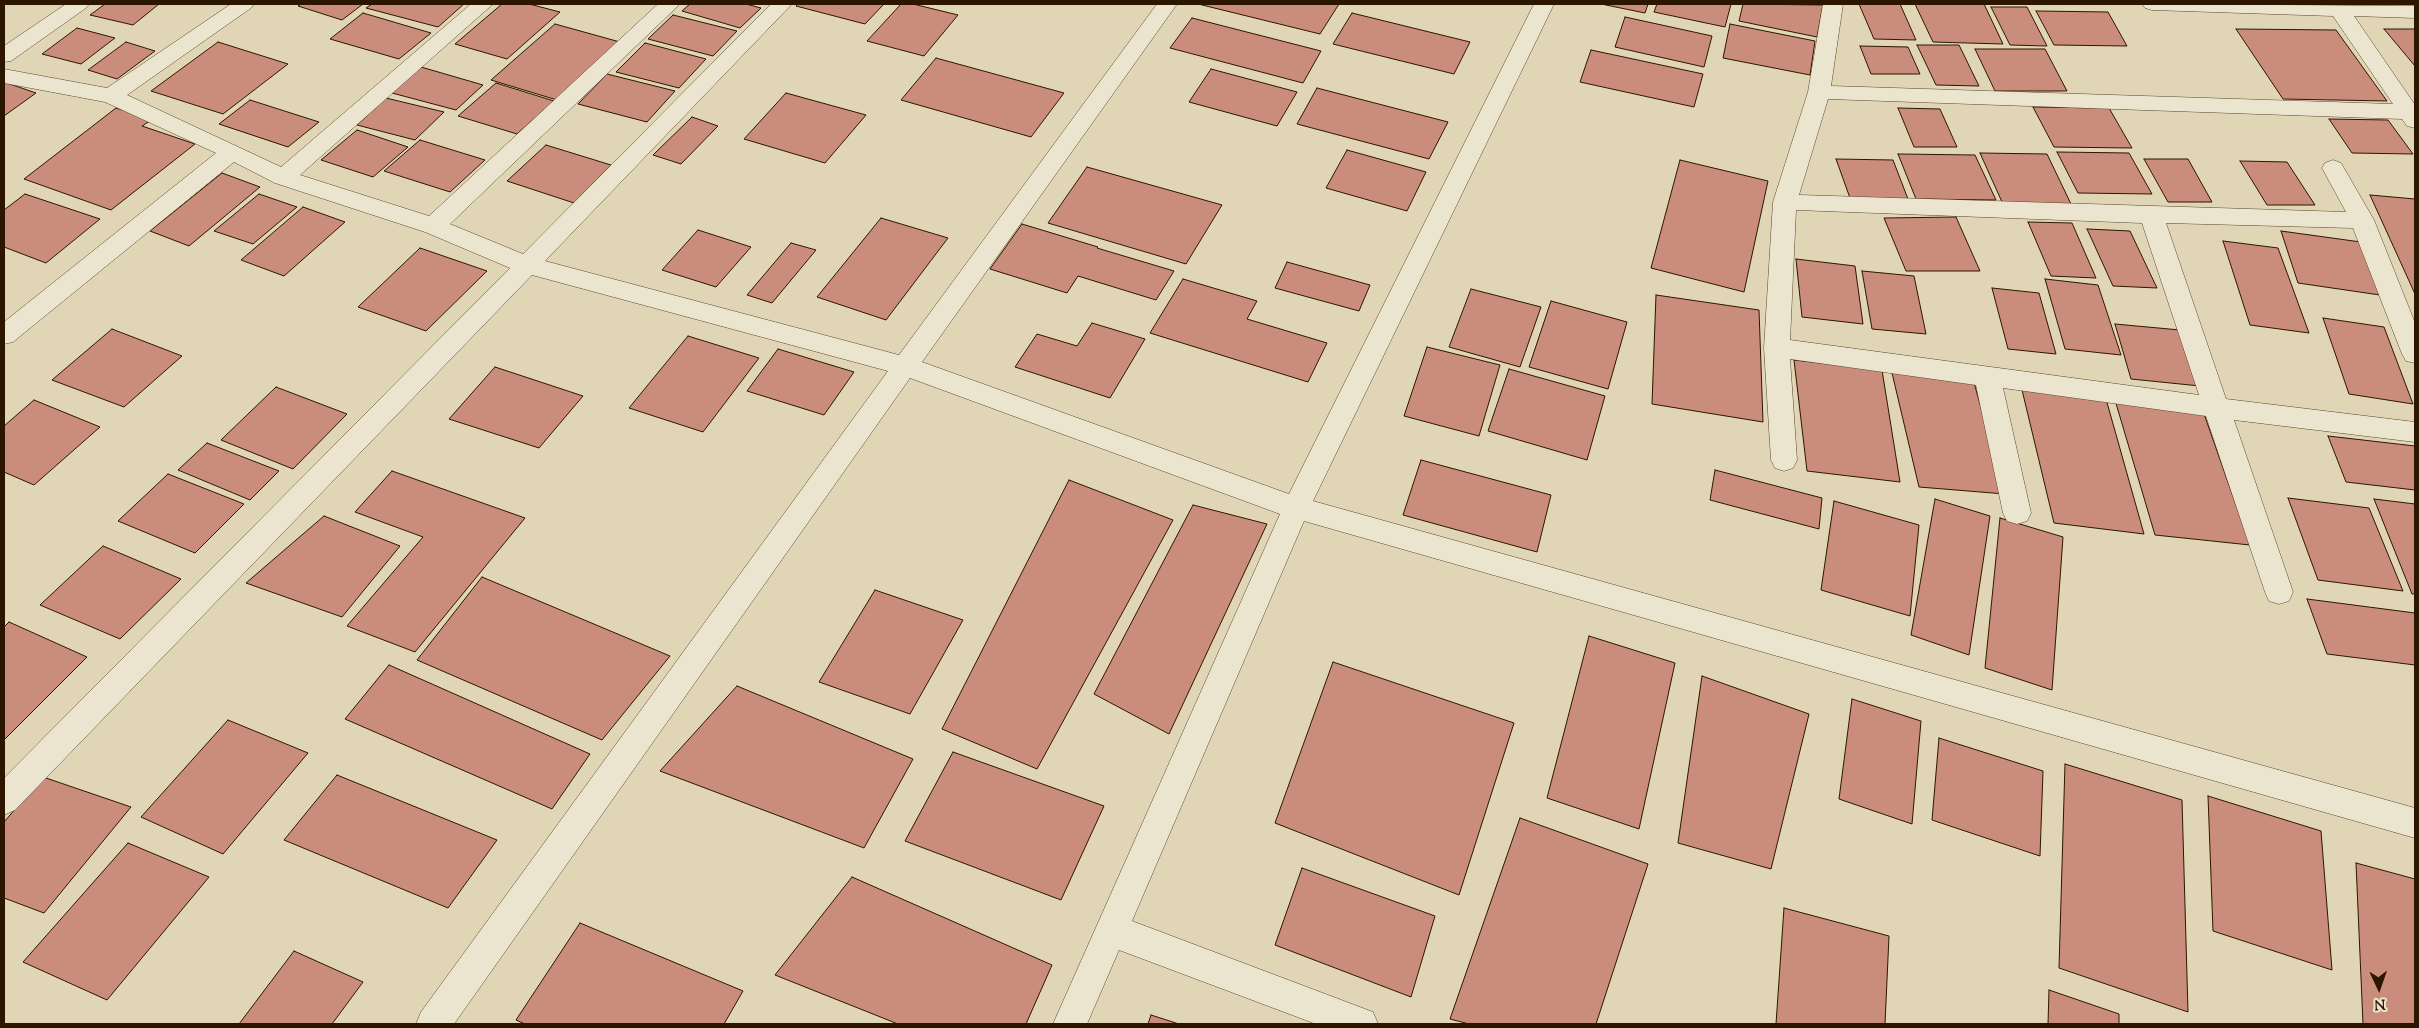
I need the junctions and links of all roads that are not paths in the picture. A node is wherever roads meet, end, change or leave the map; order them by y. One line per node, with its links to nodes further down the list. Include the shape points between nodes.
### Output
1 (79, 4): 12 (street)
2 (244, 4): 15 (street)
3 (483, 4): 19 (street)
4 (670, 4): 23 (street)
5 (782, 4): 24 (street)
6 (1167, 4): 28 (street)
7 (1544, 4): 33 (street)
8 (1833, 4): 14 (street)
9 (2152, 4): 10 (street)
10 (2338, 10): 11 (street); 16 (street)
11 (2415, 12)
12 (4, 56)
13 (4, 76): 15 (street)
14 (1819, 92): 16 (street); 20 (street)
15 (111, 96): 17 (street)
16 (2412, 117)
17 (232, 152): 19 (street); 25 (street)
18 (2333, 168): 22 (street)
19 (283, 178): 23 (street)
20 (1785, 202): 21 (street); 26 (street)
21 (2151, 215): 22 (street); 30 (street)
22 (2362, 220): 27 (street)
23 (433, 226): 24 (street)
24 (526, 265): 28 (street); 36 (street)
25 (4, 335)
26 (1777, 348): 29 (street); 32 (street)
27 (2415, 354)
28 (905, 366): 33 (street); 39 (street)
29 (1987, 376): 30 (street); 34 (street)
30 (2218, 408): 31 (street); 35 (street)
31 (2415, 432)
32 (1784, 460)
33 (1296, 508): 37 (street); 38 (street)
34 (2017, 513)
35 (2279, 592)
36 (4, 800)
37 (2415, 823)
38 (1110, 930): 40 (street); 41 (street)
39 (433, 1024)
40 (1070, 1024)
41 (1361, 1024)

